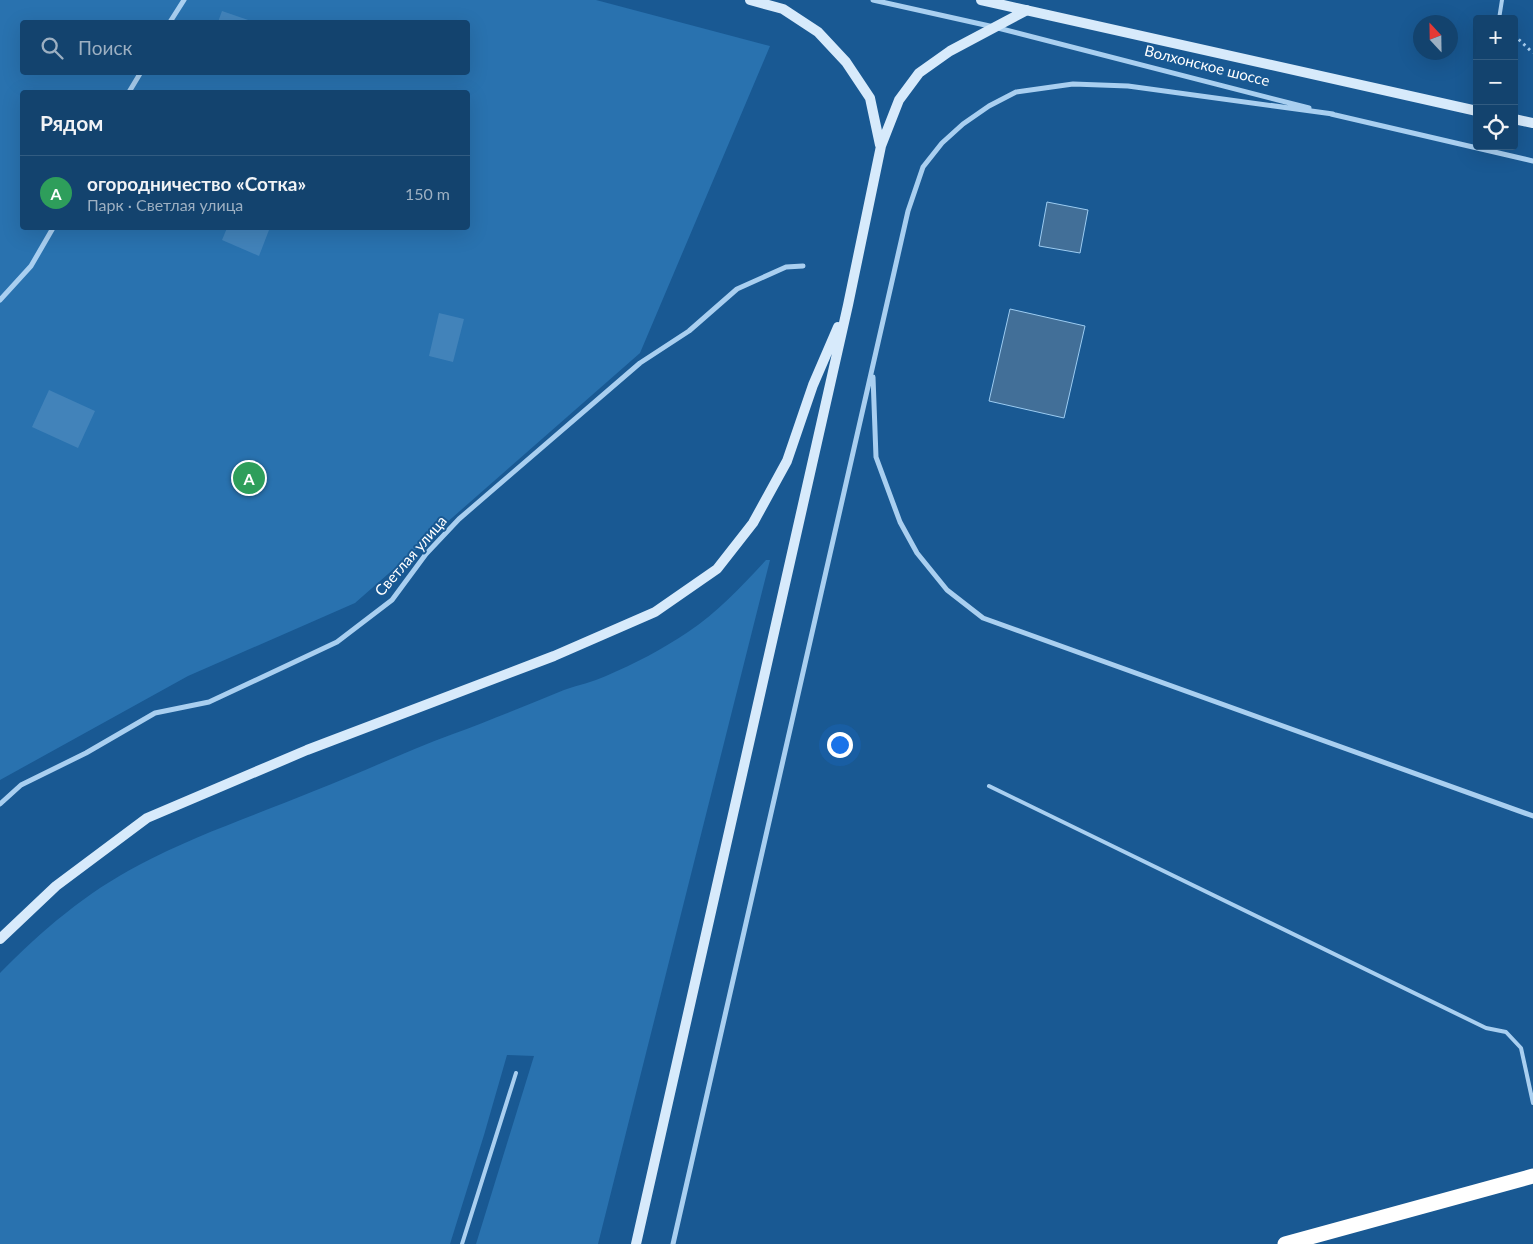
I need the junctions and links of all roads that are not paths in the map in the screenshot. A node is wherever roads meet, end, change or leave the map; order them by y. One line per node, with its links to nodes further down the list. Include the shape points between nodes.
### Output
1 (184, 0): 8 (street)
2 (750, 0): 16 (main road, via 783,9 818,32 846,62 870,98)
3 (873, 0): 9 (street, Волхонское шоссе)
4 (981, 0): 6 (main road, Волхонское шоссе)
5 (1502, 0): 7 (lane)
6 (1027, 10): 9 (main road); 12 (main road, Волхонское шоссе)
7 (1500, 15)
8 (171, 20)
9 (994, 27): 13 (street, Волхонское шоссе); 16 (main road, via 919,72 899,100)
10 (139, 75): 11 (street)
11 (131, 90)
12 (1473, 110)
13 (1333, 114): 17 (street, Волхонское шоссе); 22 (street, via 1128,86 1073,84 1016,92 990,106 949,136 923,167 908,211)
14 (1518, 120): 15 (main road)
15 (1533, 123)
16 (880, 146): 21 (main road)
17 (1533, 161)
18 (52, 230): 20 (street, via 31,266)
19 (803, 266): 24 (street, Светлая улица, via 786,267 737,289 689,331 640,364 459,519 426,554 392,600 337,642 209,702 155,713 86,753 21,785)
20 (0, 300)
21 (848, 305): 26 (main road, via 813,385 787,461 753,524 717,570 655,612 554,656 308,750 147,818 56,886); 31 (main road)
22 (873, 368): 25 (street, via 876,457 900,522 917,554 947,590 983,618); 32 (street)
23 (990, 786): 28 (lane, via 1486,1028 1506,1032 1521,1048)
24 (0, 804)
25 (1533, 816)
26 (0, 939)
27 (516, 1074): 30 (lane)
28 (1533, 1102)
29 (1533, 1176): 33 (highway)
30 (462, 1244)
31 (636, 1244)
32 (673, 1244)
33 (1285, 1244)

